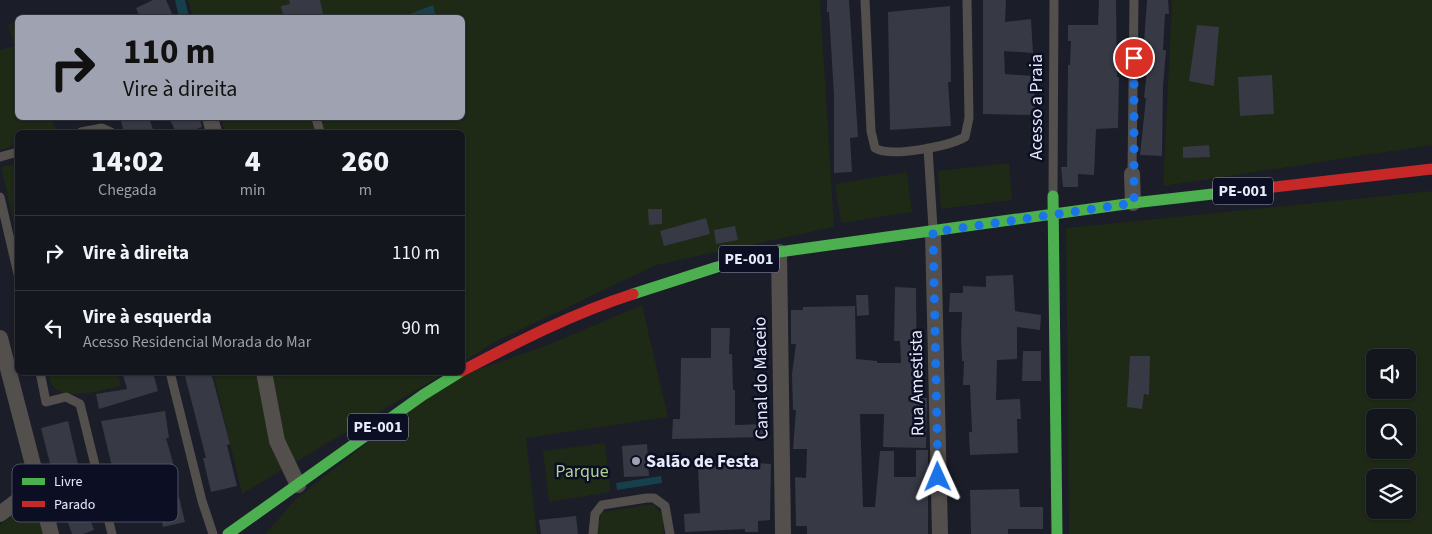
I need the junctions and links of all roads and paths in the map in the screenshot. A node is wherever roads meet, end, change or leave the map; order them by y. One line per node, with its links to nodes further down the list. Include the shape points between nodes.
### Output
1 (865, 0): 7 (lane, via 871,131 875,148 885,152)
2 (967, 0): 7 (lane, via 968,130 966,137 960,140)
3 (1054, 0): 12 (lane, Acesso a Praia)
4 (1134, 0): 11 (lane)
5 (92, 130): 6 (lane)
6 (106, 130)
7 (928, 148): 16 (lane)
8 (15, 153): 9 (lane)
9 (0, 157)
10 (1432, 169): 14 (main road, PE-001)
11 (1132, 174): 14 (street)
12 (1053, 196): 15 (main road, Acesso a Praia)
13 (0, 197): 18 (lane)
14 (1134, 203): 15 (main road, PE-001)
15 (1055, 214): 16 (main road, PE-001); 36 (main road, Acesso a Praia)
16 (933, 232): 17 (main road, PE-001); 35 (street, Rua Amestista)
17 (779, 252): 20 (main road, PE-001, via 716,267 606,303); 34 (street, Canal do Maceio)
18 (15, 261)
19 (0, 342): 25 (street)
20 (465, 367)
21 (41, 375): 26 (lane, via 46,402 66,397 80,404)
22 (171, 375): 30 (lane, via 202,501)
23 (265, 375): 27 (street, via 277,441)
24 (453, 375): 27 (main road, PE-001)
25 (32, 464)
26 (95, 464)
27 (298, 485): 31 (main road, PE-001)
28 (12, 505): 29 (street)
29 (0, 514)
30 (214, 534)
31 (228, 534)
32 (593, 534): 33 (lane, via 595,514 602,505 647,498 661,501 665,506)
33 (670, 534)
34 (783, 534)
35 (940, 534)
36 (1057, 534)

